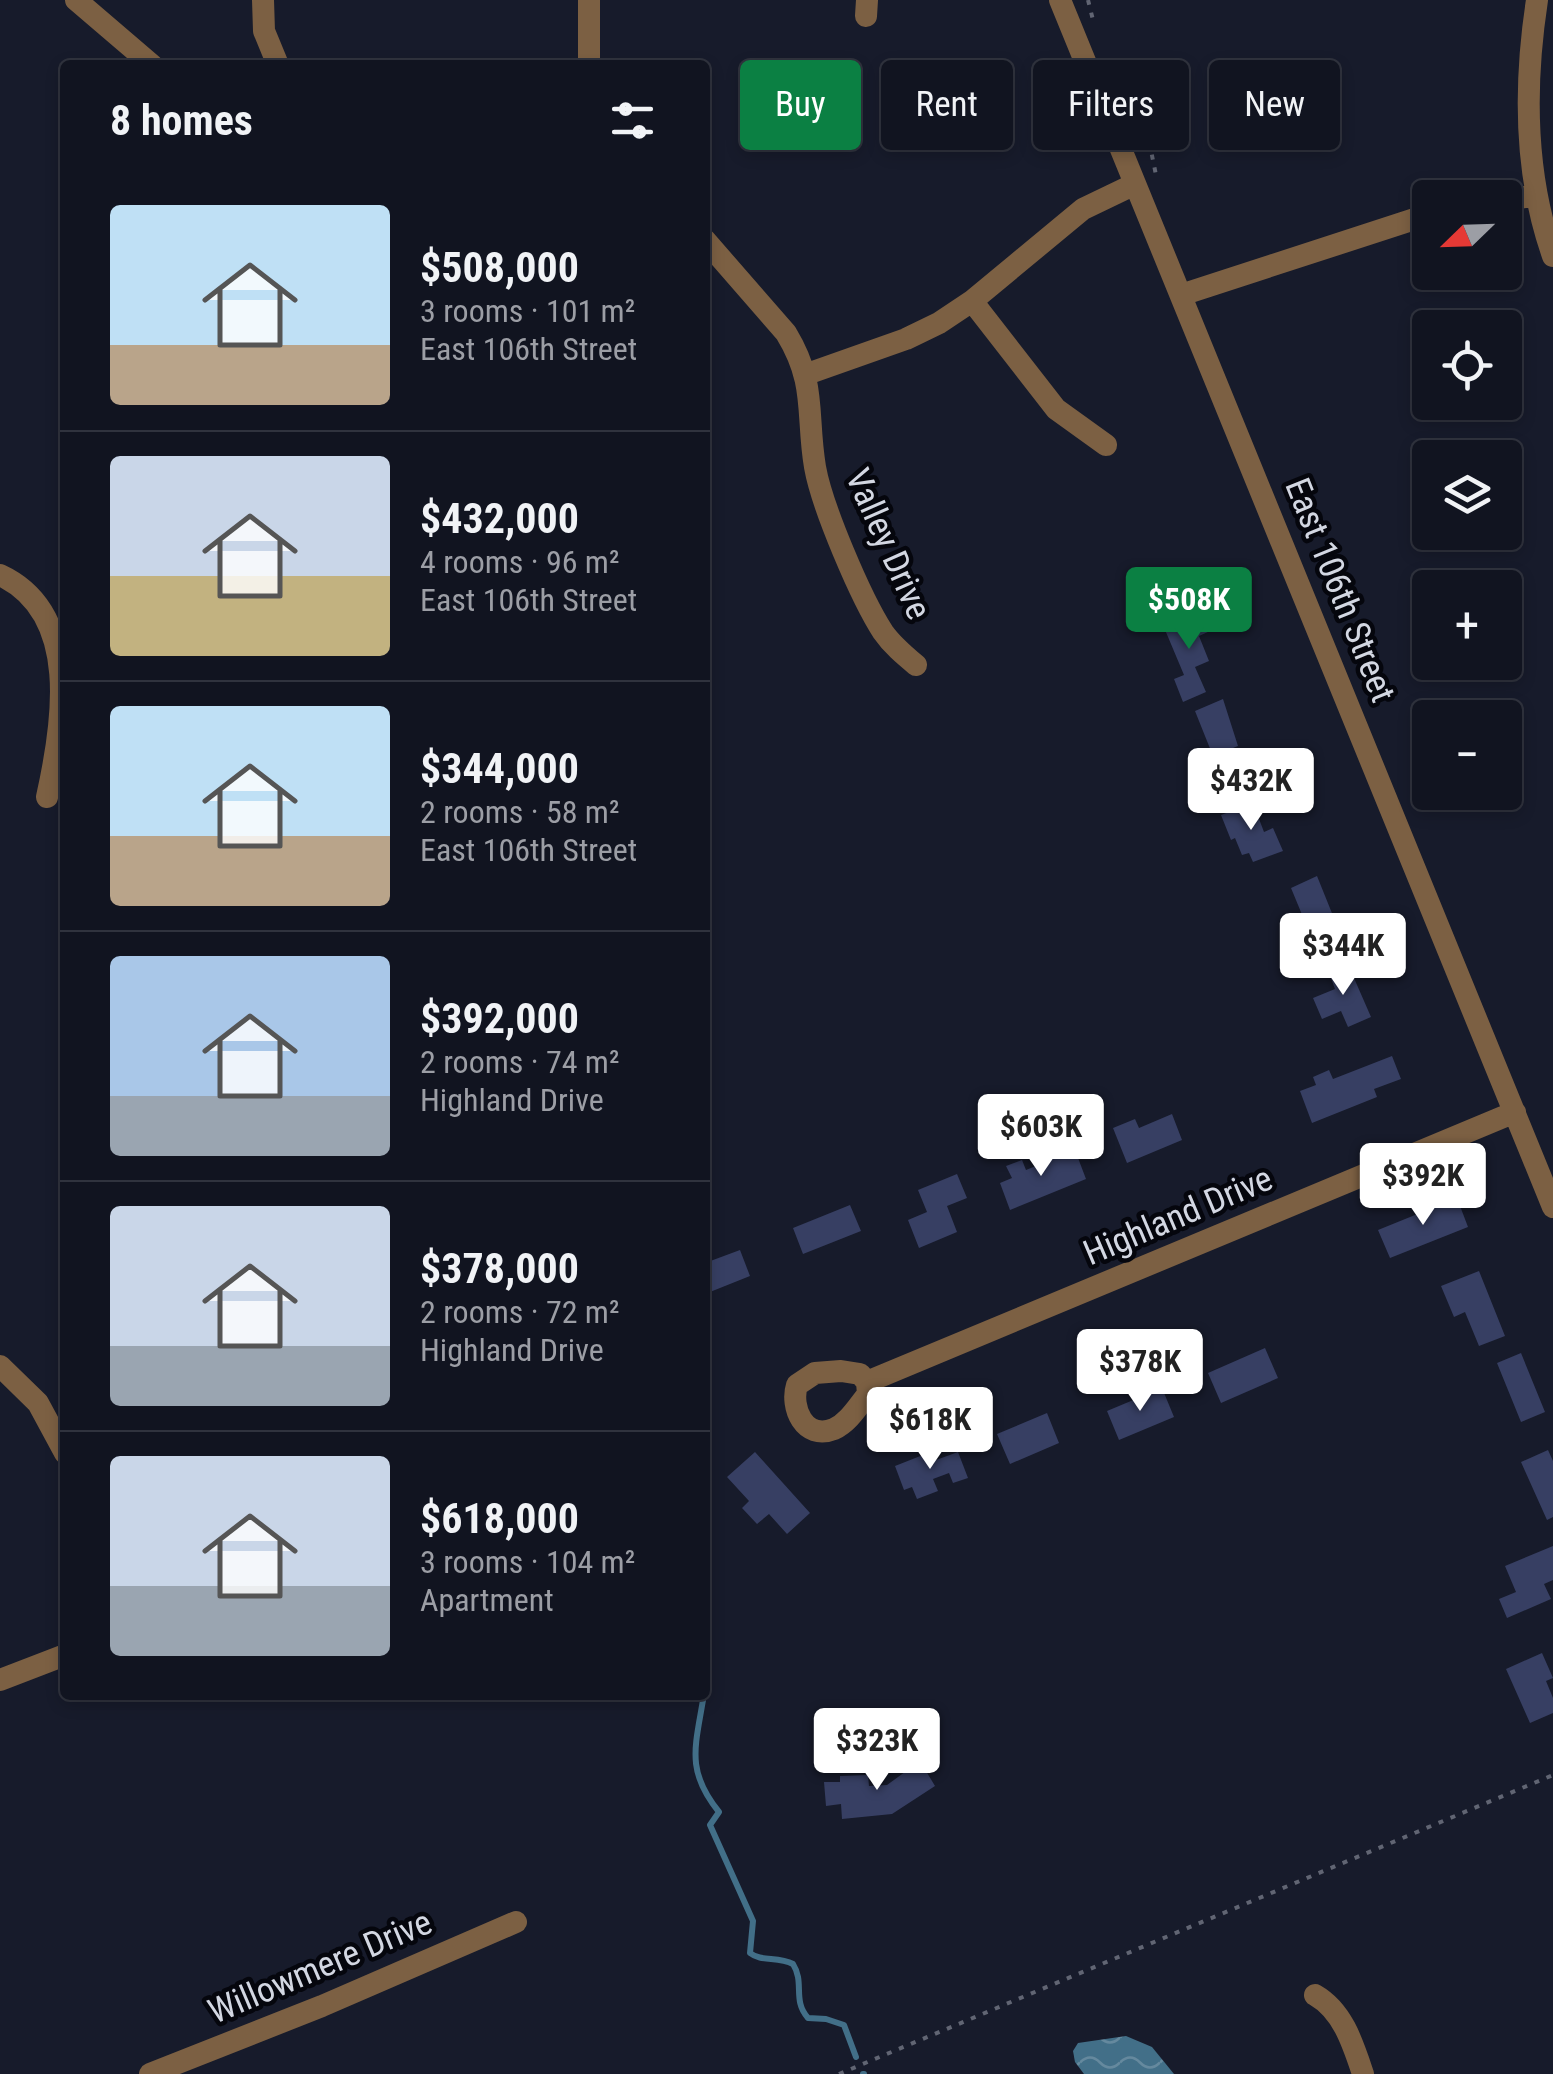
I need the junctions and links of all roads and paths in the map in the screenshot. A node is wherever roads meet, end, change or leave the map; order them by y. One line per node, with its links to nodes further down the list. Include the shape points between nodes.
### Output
1 (76, 0): 6 (street)
2 (263, 0): 7 (street, via 264,31)
3 (590, 0): 8 (street)
4 (1060, 0): 9 (street, East 106th Street)
5 (1536, 0): 10 (street, via 1529,92)
6 (146, 60)
7 (276, 60)
8 (589, 60)
9 (1135, 184): 15 (street, East 106th Street); 16 (street, via 1083,209)
10 (1535, 196): 11 (street); 14 (street)
11 (1522, 197)
12 (1412, 220): 15 (street)
13 (710, 246): 17 (street, Valley Drive, via 786,333)
14 (1553, 256)
15 (1181, 296): 24 (street, East 106th Street)
16 (972, 301): 17 (street, via 924,331); 18 (street, via 1056,410)
17 (806, 374): 20 (street, Valley Drive, via 822,496 876,620)
18 (1106, 445)
19 (0, 575): 21 (street, via 35,598 55,639)
20 (916, 665)
21 (60, 681)
22 (60, 725): 23 (street)
23 (46, 797)
24 (1515, 1112): 25 (street, East 106th Street); 27 (street, Highland Drive)
25 (1553, 1207)
26 (0, 1366): 28 (street, via 38,1403)
27 (867, 1382)
28 (60, 1444)
29 (60, 1657): 30 (street)
30 (0, 1680)
31 (1553, 1775): 35 (path)
32 (516, 1922): 34 (street, Willowmere Drive)
33 (1316, 1995): 36 (street, via 1341,2020)
34 (150, 2074)
35 (839, 2074)
36 (1363, 2074)

